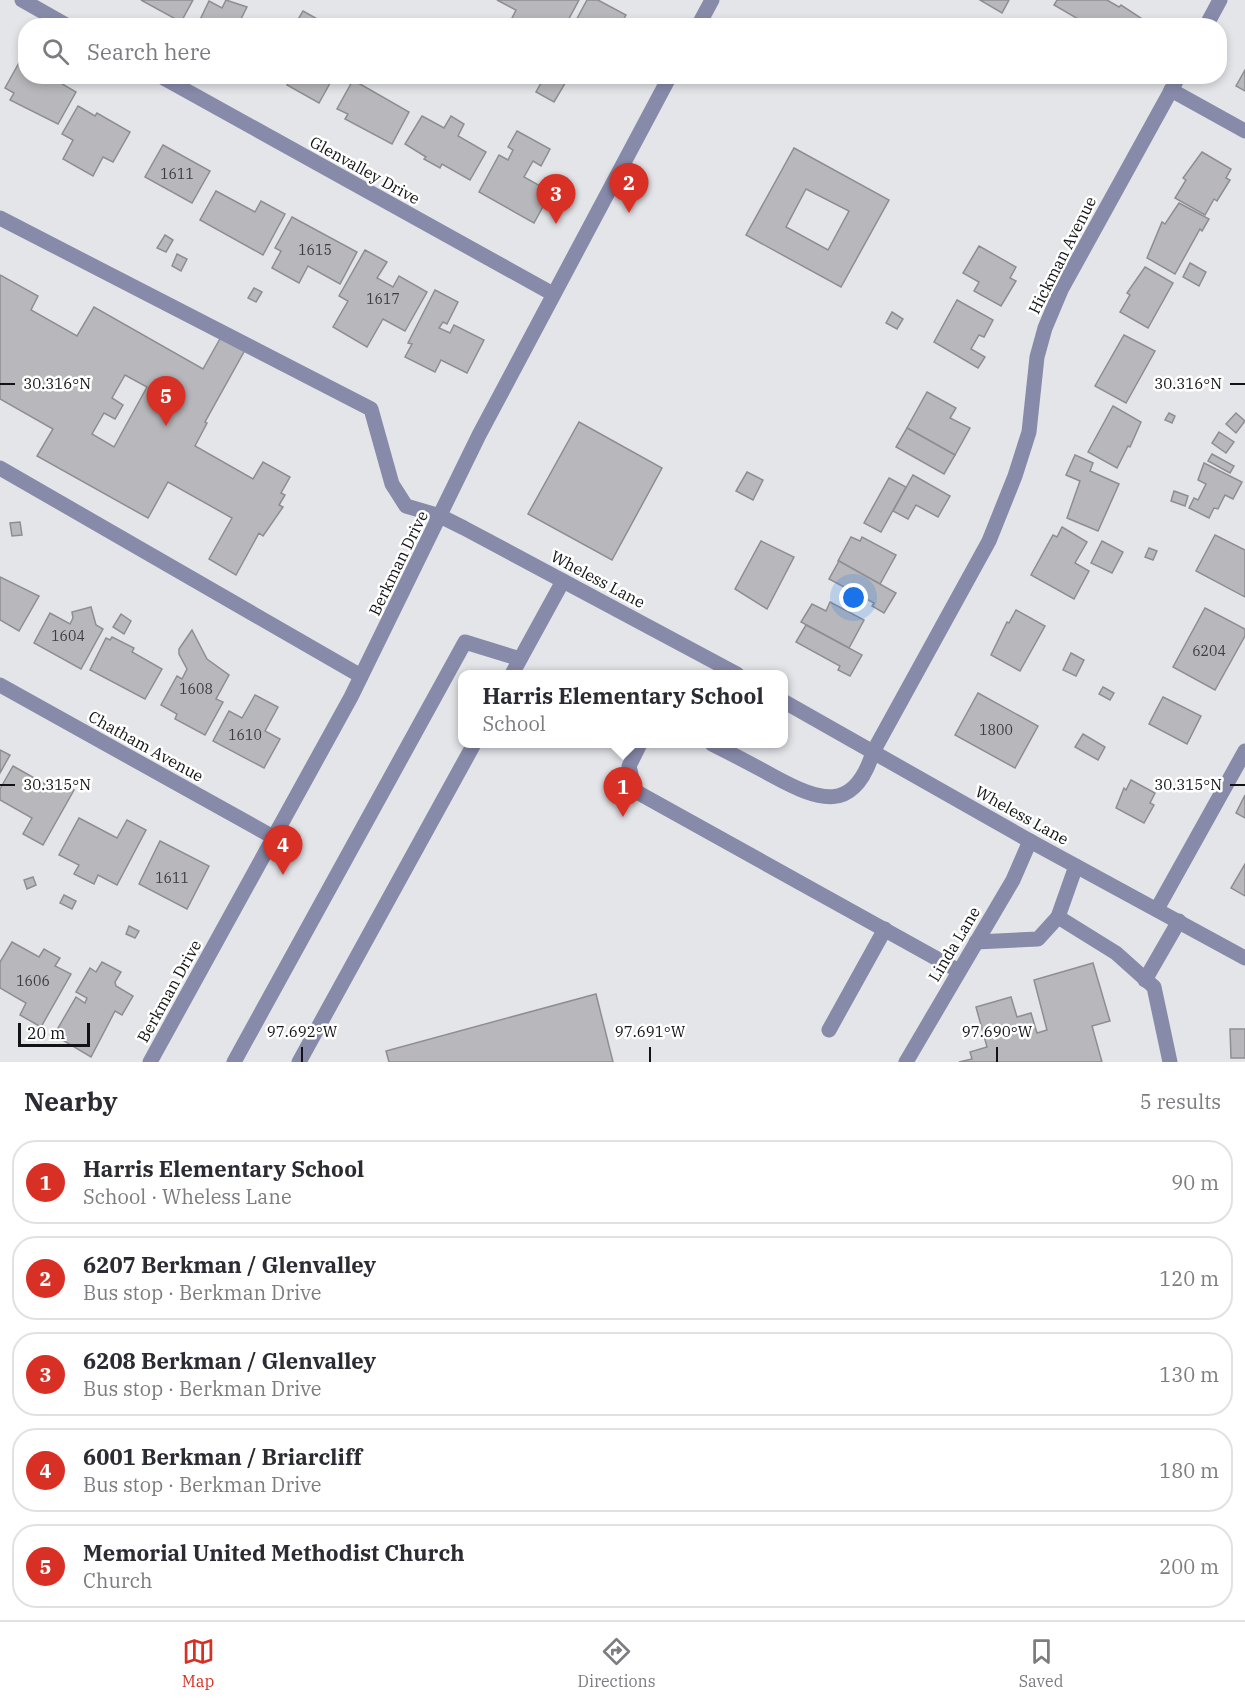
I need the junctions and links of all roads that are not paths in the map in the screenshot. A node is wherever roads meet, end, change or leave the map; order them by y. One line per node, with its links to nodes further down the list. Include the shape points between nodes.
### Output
1 (22, 0): 4 (street)
2 (711, 0): 5 (street)
3 (1220, 0): 6 (street)
4 (54, 18)
5 (702, 18)
6 (1210, 18)
7 (174, 84): 13 (street, Glenvalley Drive)
8 (666, 84): 13 (street, Berkman Drive)
9 (1174, 84): 27 (street, Hickman Avenue, via 1061,290 1045,328 1037,357 1029,432 989,541)
10 (1176, 84): 11 (street)
11 (1245, 131)
12 (0, 218): 15 (street, Wheless Lane, via 371,409 398,495 406,506)
13 (553, 294): 15 (street, Berkman Drive)
14 (0, 468): 20 (street)
15 (440, 516): 16 (street, Wheless Lane); 20 (street, Berkman Drive)
16 (563, 581): 17 (street); 19 (street, Wheless Lane)
17 (520, 659): 18 (street); 41 (street, via 465,642)
18 (514, 670)
19 (728, 670)
20 (361, 676): 28 (street, Berkman Drive)
21 (0, 685): 28 (street, Chatham Avenue)
22 (788, 704): 27 (street, Wheless Lane)
23 (472, 748): 42 (street)
24 (638, 748): 34 (street, via 629,766 635,791)
25 (720, 748): 27 (street, Hickman Avenue, via 806,794 826,798 848,793 866,776)
26 (1245, 751): 31 (street)
27 (873, 752): 29 (street, Wheless Lane)
28 (275, 838): 40 (street, Berkman Drive)
29 (1030, 841): 30 (street, Wheless Lane); 35 (street, Linda Lane, via 1013,880)
30 (1076, 866): 31 (street, Wheless Lane); 32 (street)
31 (1157, 909): 33 (street, Wheless Lane)
32 (1058, 917): 35 (street, via 1038,939); 38 (street, via 1116,953)
33 (1179, 921): 36 (street, Wheless Lane); 38 (street)
34 (885, 929): 37 (street); 39 (street)
35 (976, 942): 37 (street, Linda Lane)
36 (1245, 958)
37 (959, 971): 43 (street, Linda Lane)
38 (1145, 980): 44 (street, via 1154,987)
39 (829, 1030)
40 (150, 1062)
41 (234, 1062)
42 (299, 1062)
43 (906, 1062)
44 (1170, 1062)

